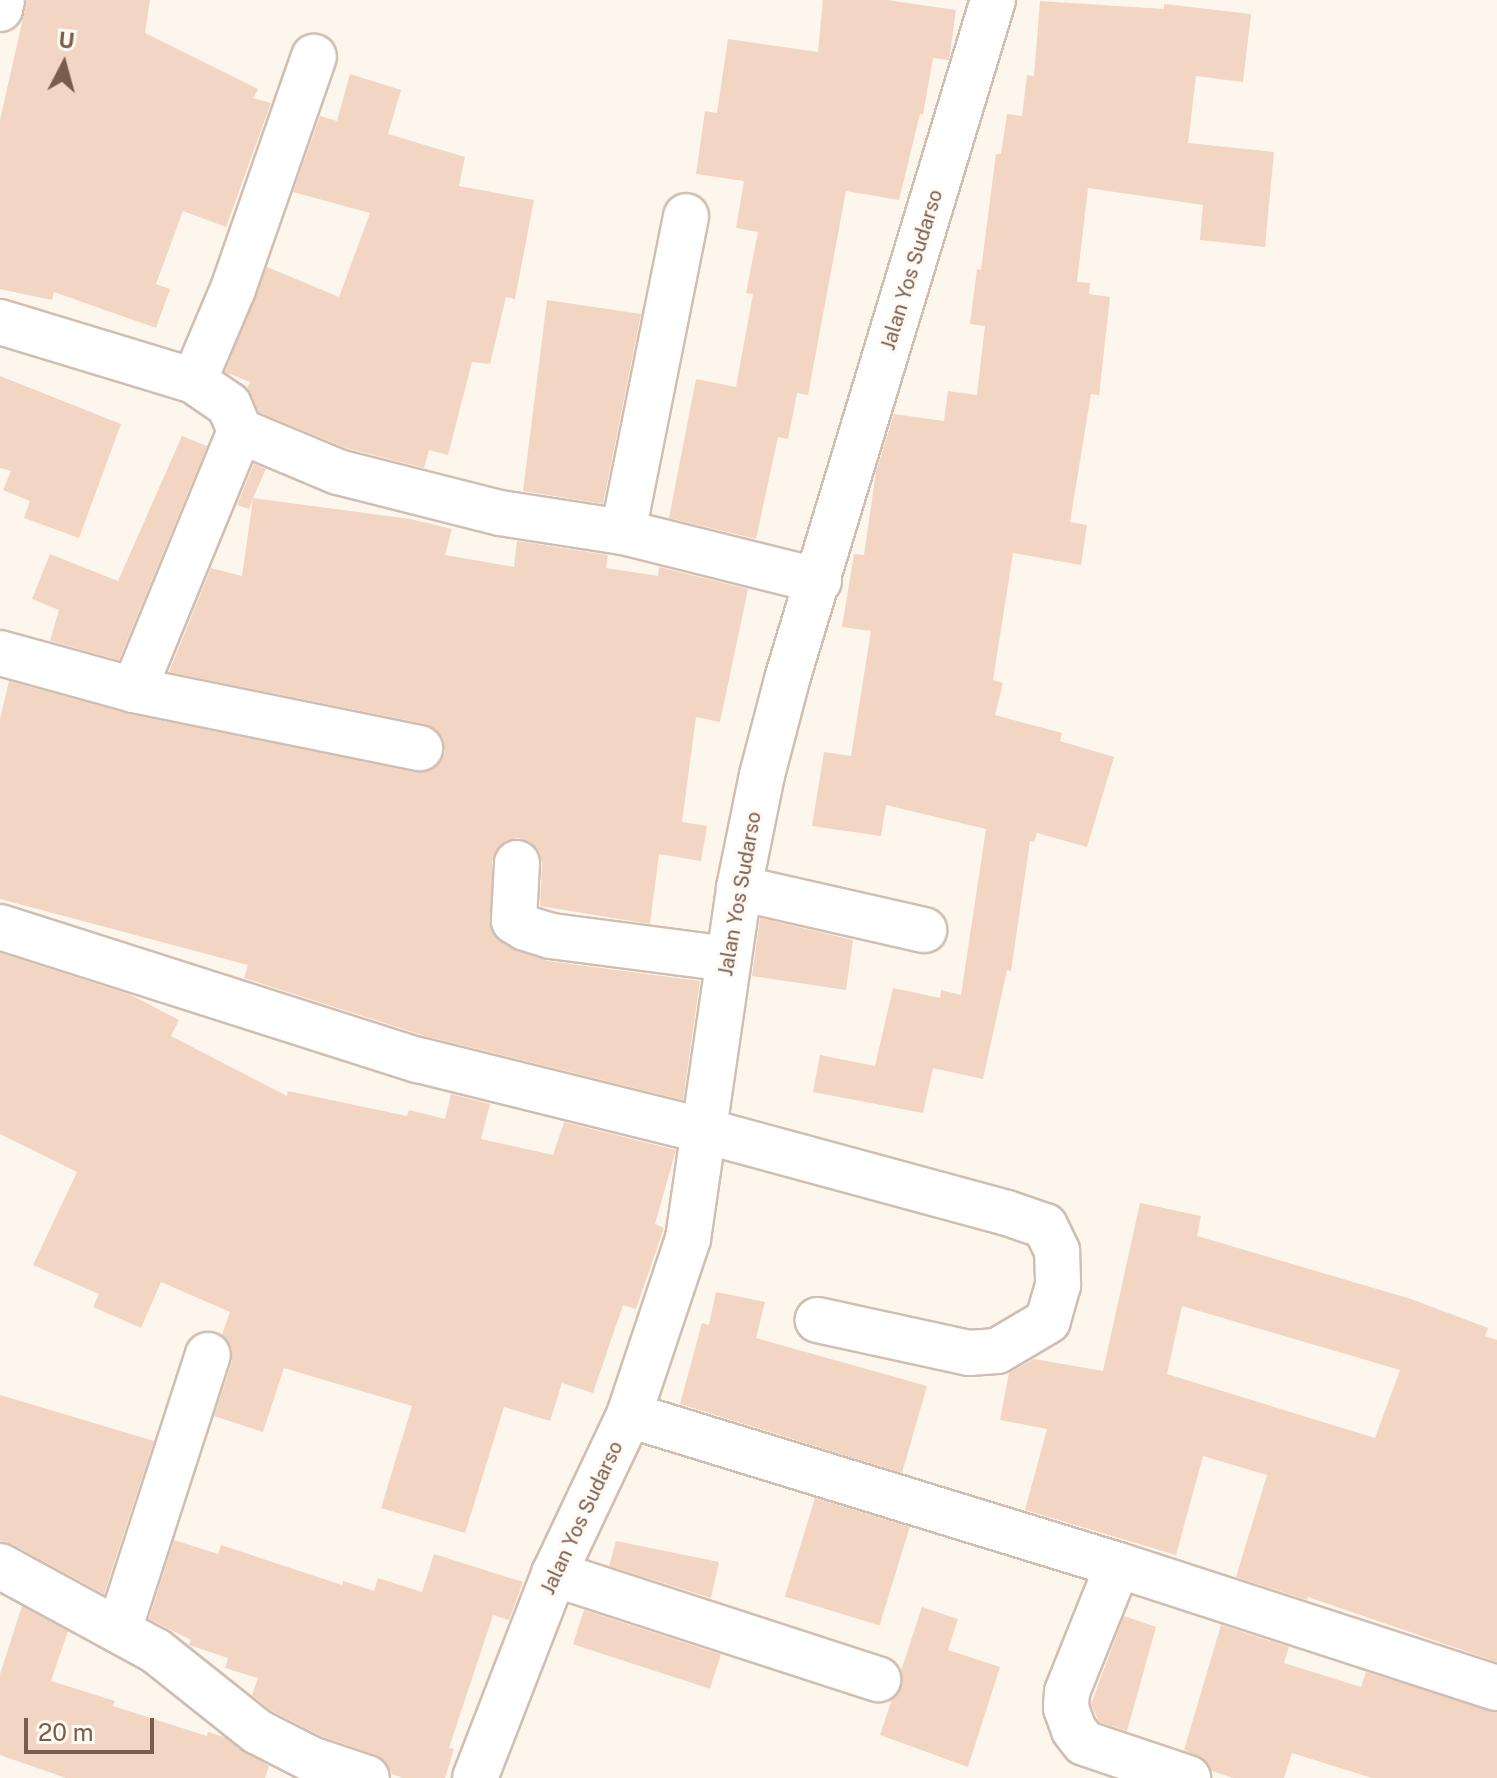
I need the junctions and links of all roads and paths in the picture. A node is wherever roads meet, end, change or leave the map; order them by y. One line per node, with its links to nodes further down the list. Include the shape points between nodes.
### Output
1 (2, 0): 3 (street)
2 (993, 0): 10 (street, Jalan Yos Sudarso)
3 (0, 9)
4 (314, 57): 7 (street, via 233,289)
5 (686, 216): 9 (street)
6 (0, 322): 7 (street)
7 (194, 381): 8 (street, via 229,405)
8 (240, 431): 9 (street, via 338,472 500,513); 12 (street)
9 (623, 532): 10 (street)
10 (819, 581): 15 (street, Jalan Yos Sudarso, via 766,761)
11 (0, 653): 12 (street)
12 (134, 690): 13 (street)
13 (420, 748)
14 (517, 863): 18 (street, via 514,921 525,928)
15 (739, 888): 17 (street); 18 (street, Jalan Yos Sudarso)
16 (0, 927): 19 (street, via 418,1060)
17 (924, 930)
18 (728, 959): 19 (street, Jalan Yos Sudarso)
19 (705, 1131): 20 (street, via 1045,1226 1057,1251 1058,1285 1048,1321 997,1351 969,1353); 22 (street, Jalan Yos Sudarso, via 688,1239)
20 (818, 1320)
21 (208, 1355): 26 (street)
22 (629, 1415): 23 (street); 25 (street, Jalan Yos Sudarso)
23 (1118, 1565): 28 (street); 31 (street, via 1067,1692 1066,1708 1084,1743)
24 (0, 1566): 26 (street)
25 (554, 1574): 27 (street); 30 (street, Jalan Yos Sudarso)
26 (119, 1630): 29 (street, via 156,1651 258,1732 311,1759)
27 (878, 1679)
28 (1497, 1688)
29 (367, 1778)
30 (475, 1778)
31 (1188, 1778)

